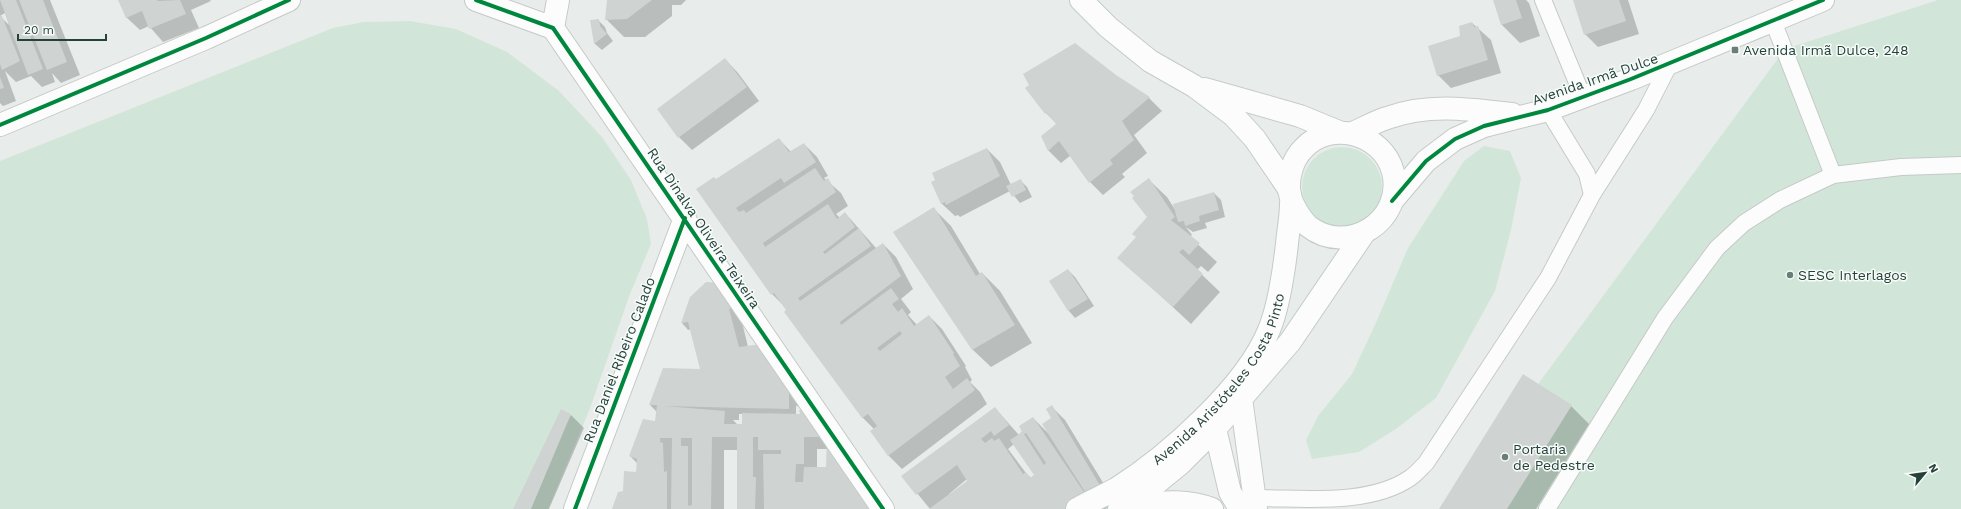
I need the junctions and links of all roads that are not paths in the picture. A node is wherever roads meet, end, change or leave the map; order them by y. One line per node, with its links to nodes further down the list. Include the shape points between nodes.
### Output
1 (289, 0): 15 (street)
2 (476, 0): 9 (street)
3 (558, 0): 9 (street)
4 (1081, 0): 11 (street, via 1108,28 1150,61)
5 (1544, 0): 12 (lane)
6 (1823, 0): 7 (street, Avenida Irmã Dulce)
7 (1792, 6): 8 (street, Avenida Irmã Dulce)
8 (1773, 21): 10 (street, Avenida Irmã Dulce); 18 (lane)
9 (553, 28): 22 (street, Rua Dinalva Oliveira Teixeira)
10 (1669, 65): 12 (street, Avenida Irmã Dulce); 20 (lane, Avenida Irmã Dulce, via 1646,110)
11 (1194, 86): 16 (street, via 1300,116); 19 (street, via 1234,116 1255,139)
12 (1583, 97): 13 (street, Avenida Irmã Dulce)
13 (1548, 110): 14 (street, Avenida Irmã Dulce); 20 (lane, via 1587,174)
14 (1521, 116): 16 (street, Avenida Irmã Dulce, via 1460,108 1432,108 1408,111); 21 (street, Avenida Irmã Dulce, via 1484,126 1455,139 1426,161)
15 (0, 125)
16 (1346, 133): 19 (street, via 1326,134 1313,140 1302,150 1294,161 1290,175); 21 (street, via 1367,139 1379,147 1393,172)
17 (1961, 165): 18 (lane, via 1901,167)
18 (1833, 175): 32 (lane, via 1780,200 1744,223 1717,248 1665,318)
19 (1290, 195): 23 (street, via 1298,216 1321,234 1336,238); 25 (street, Avenida Aristóteles Costa Pinto, via 1286,253 1270,329 1256,356)
20 (1592, 195): 26 (lane, Avenida Irmã Dulce, via 1548,278 1426,463 1411,478 1393,487 1366,495)
21 (1392, 201): 23 (street, via 1386,214)
22 (685, 218): 28 (street, Rua Daniel Ribeiro Calado); 29 (street, Rua Dinalva Oliveira Teixeira)
23 (1364, 233): 24 (street, Avenida Aristóteles Costa Pinto, via 1290,342)
24 (1242, 398): 25 (street, Avenida Aristóteles Costa Pinto); 26 (street)
25 (1212, 420): 26 (street, via 1230,492); 27 (street, Avenida Aristóteles Costa Pinto, via 1180,464); 30 (street, Avenida Aristóteles Costa Pinto, via 1115,489)
26 (1250, 505)
27 (1121, 507): 31 (street, via 1177,501 1200,504)
28 (575, 509)
29 (882, 509)
30 (1076, 509)
31 (1212, 509)
32 (1547, 509)

